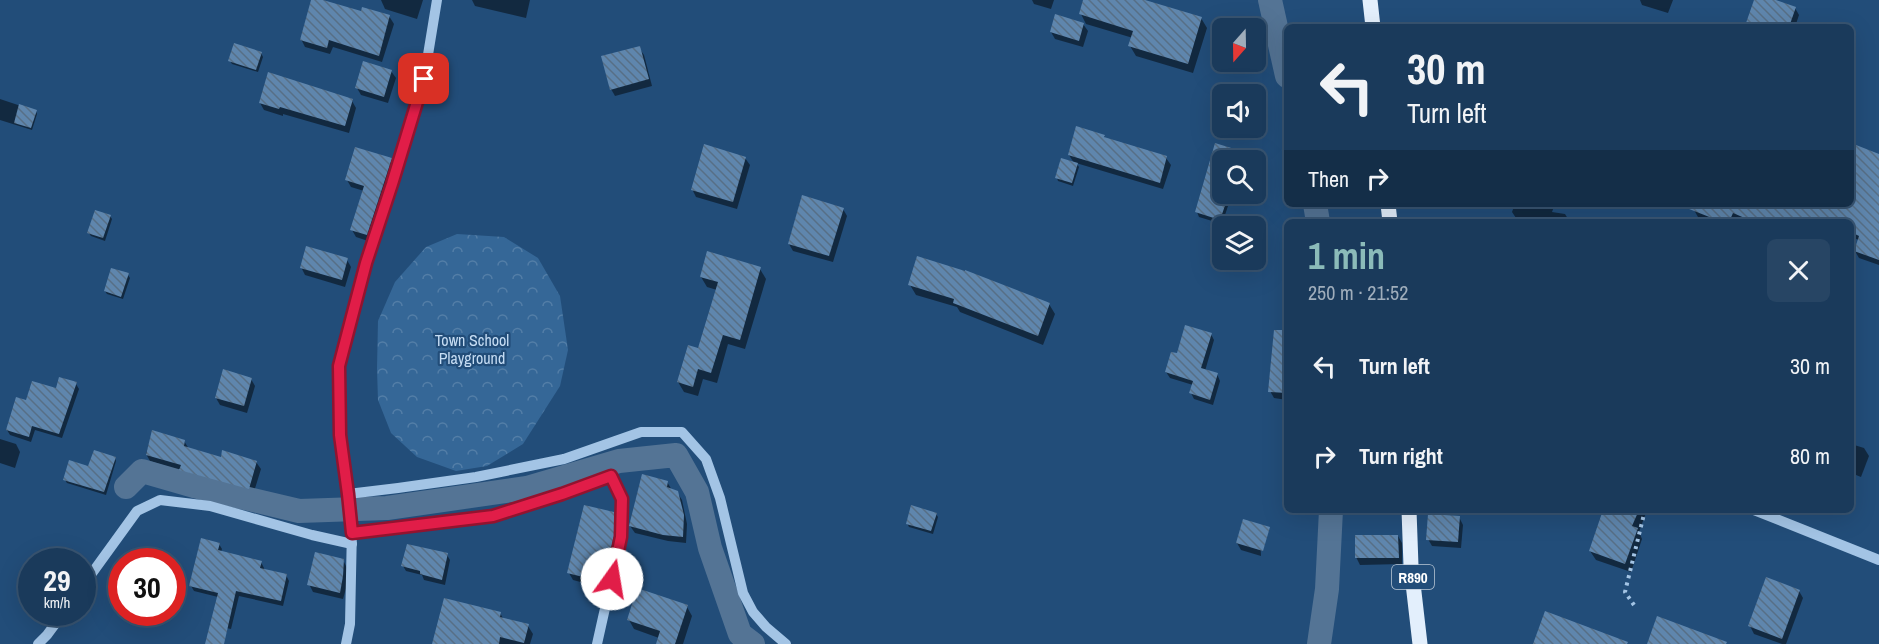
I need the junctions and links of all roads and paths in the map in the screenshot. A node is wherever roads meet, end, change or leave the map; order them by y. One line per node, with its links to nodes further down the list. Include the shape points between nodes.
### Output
1 (437, 0): 4 (street, via 424,79 366,263 339,366 340,435)
2 (1370, 0): 3 (main road)
3 (1373, 24)
4 (348, 490): 8 (street); 16 (street, via 398,488 476,477 564,459 641,432 682,432 706,459 720,498 743,593 753,612)
5 (1409, 513): 17 (main road, R890)
6 (1644, 513): 11 (path, via 1625,592)
7 (1762, 513): 9 (street)
8 (352, 535): 10 (street, via 312,535 210,506 160,500 137,512); 14 (street); 15 (street, via 493,516 611,476 622,499 621,537)
9 (1879, 560)
10 (96, 568)
11 (1634, 605)
12 (54, 626): 13 (street)
13 (38, 644)
14 (346, 644)
15 (597, 644)
16 (786, 644)
17 (1420, 644)

